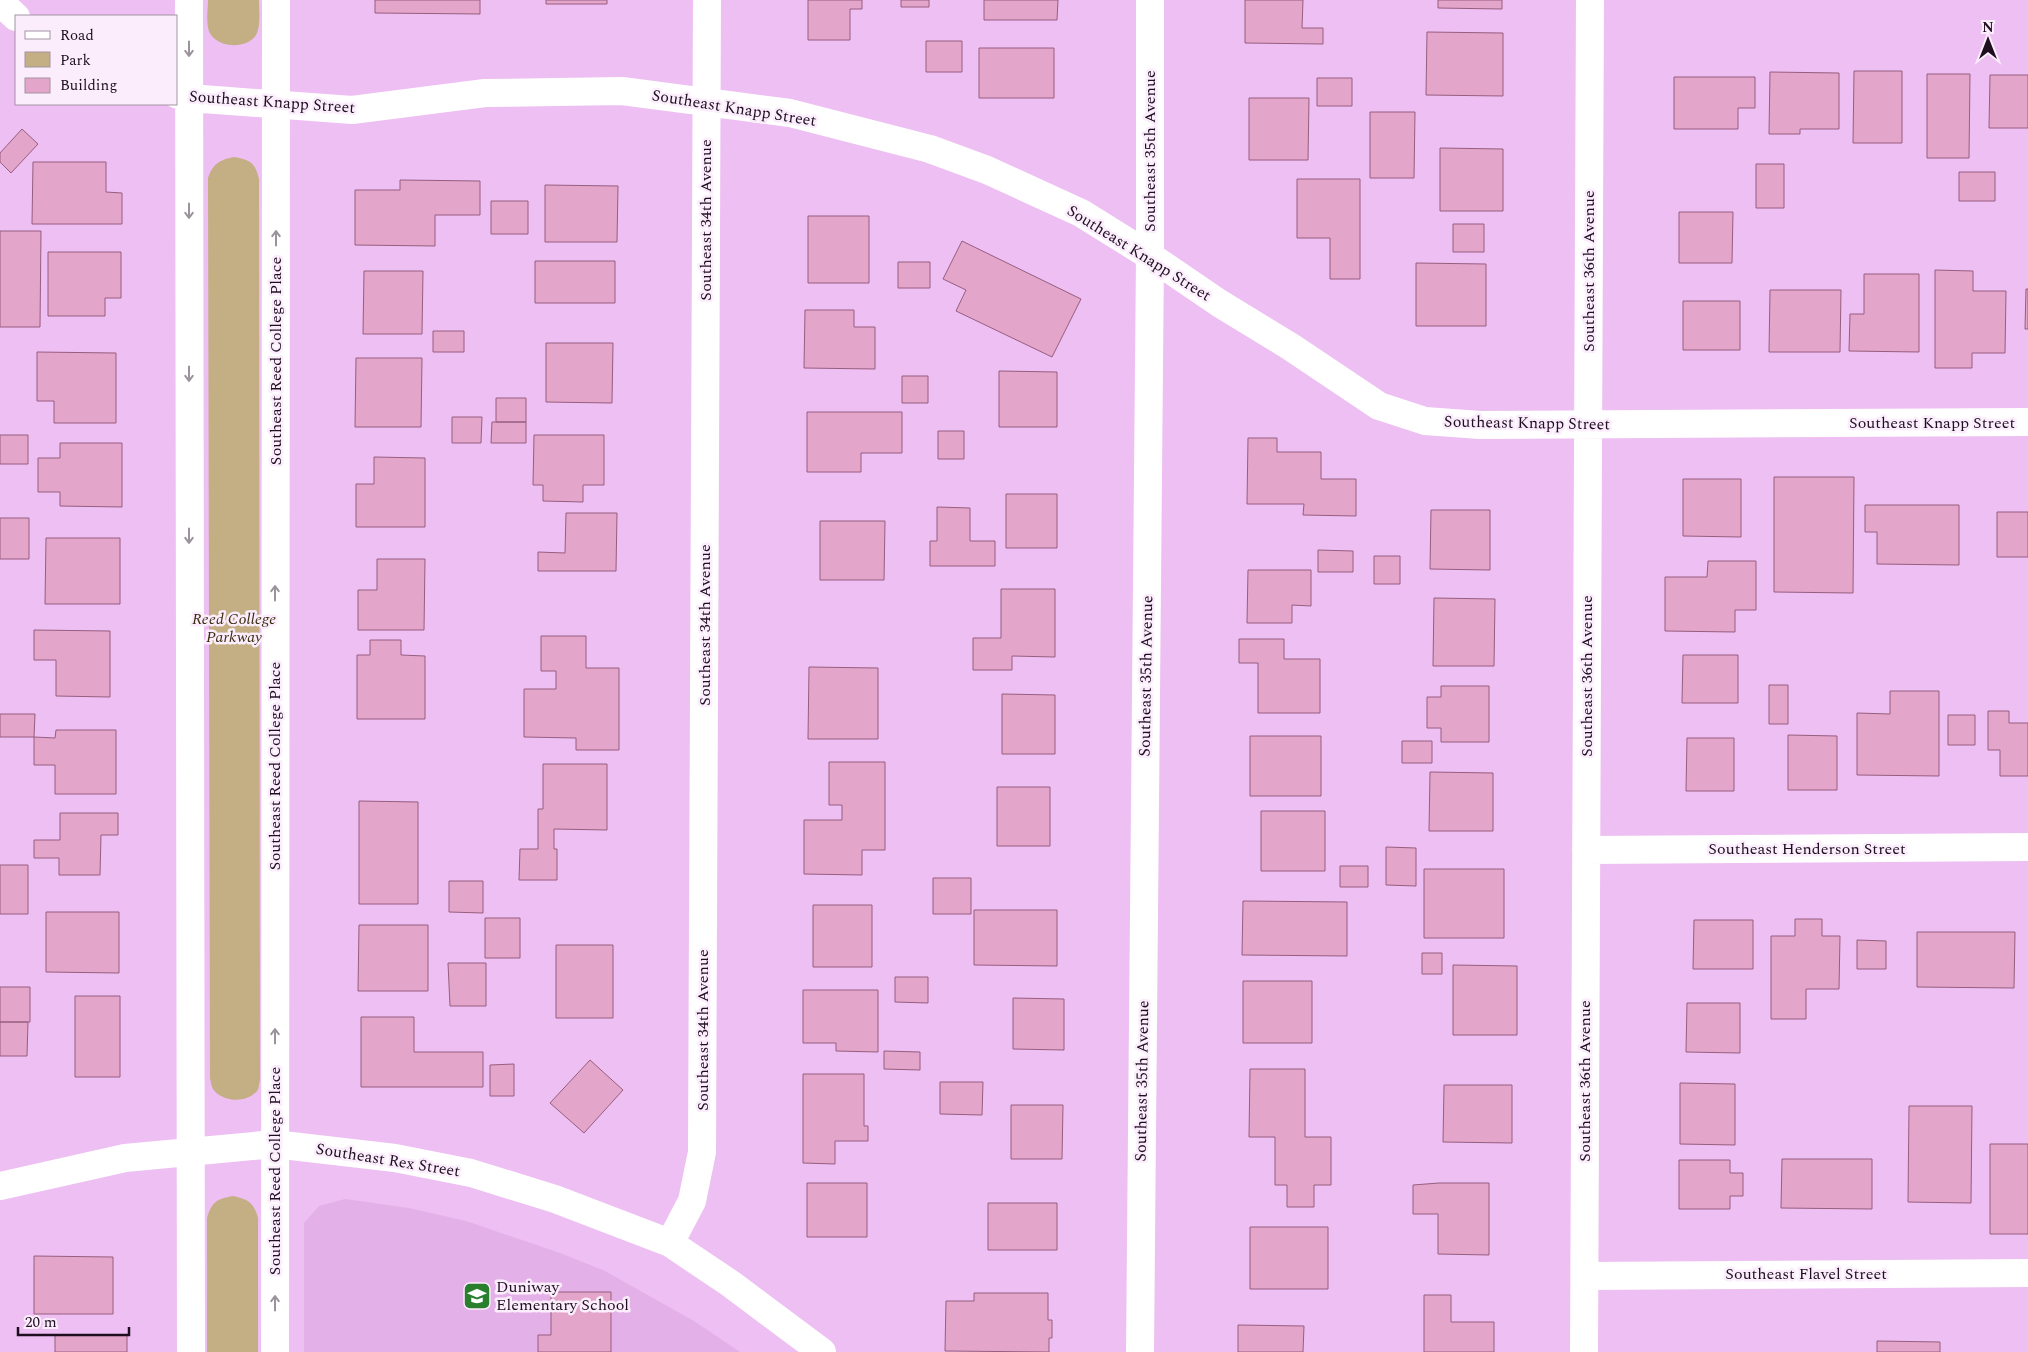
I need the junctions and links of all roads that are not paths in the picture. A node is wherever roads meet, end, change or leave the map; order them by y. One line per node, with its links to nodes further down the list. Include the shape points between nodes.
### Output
1 (189, 0): 8 (street, one-way to 8)
2 (276, 0): 10 (street, Southeast Reed College Place)
3 (706, 0): 9 (street, Southeast 34th Avenue)
4 (1150, 0): 11 (street, Southeast 35th Avenue)
5 (1590, 0): 13 (street, Southeast 36th Avenue)
6 (0, 2): 7 (street)
7 (15, 16)
8 (183, 96): 10 (street, Southeast Knapp Street); 17 (street, one-way to 17)
9 (705, 100): 10 (street, Southeast Knapp Street, via 622,91 485,93 352,110); 11 (street, Southeast Knapp Street, via 790,113 930,149 987,170 1081,213); 19 (street, Southeast 34th Avenue, via 702,1152 692,1201)
10 (276, 103): 16 (street, Southeast Reed College Place, one-way to 10)
11 (1150, 256): 13 (street, Southeast Knapp Street, via 1379,406 1425,421 1480,425); 25 (street, Southeast 35th Avenue)
12 (2028, 422): 13 (street, Southeast Knapp Street)
13 (1588, 424): 15 (street, Southeast 36th Avenue)
14 (2028, 847): 15 (street, Southeast Henderson Street)
15 (1586, 850): 21 (street, Southeast 36th Avenue)
16 (274, 1144): 17 (street, Southeast Rex Street); 19 (street, Southeast Rex Street, via 395,1158 471,1173 555,1199); 23 (street, Southeast Reed College Place, one-way to 16)
17 (190, 1151): 18 (street, Southeast Rex Street, via 125,1158); 22 (street)
18 (0, 1186)
19 (670, 1243): 24 (street, Southeast Rex Street)
20 (2028, 1273): 21 (street, Southeast Flavel Street)
21 (1585, 1276): 26 (street, Southeast 36th Avenue)
22 (190, 1352)
23 (275, 1352)
24 (822, 1352)
25 (1140, 1352)
26 (1584, 1352)

